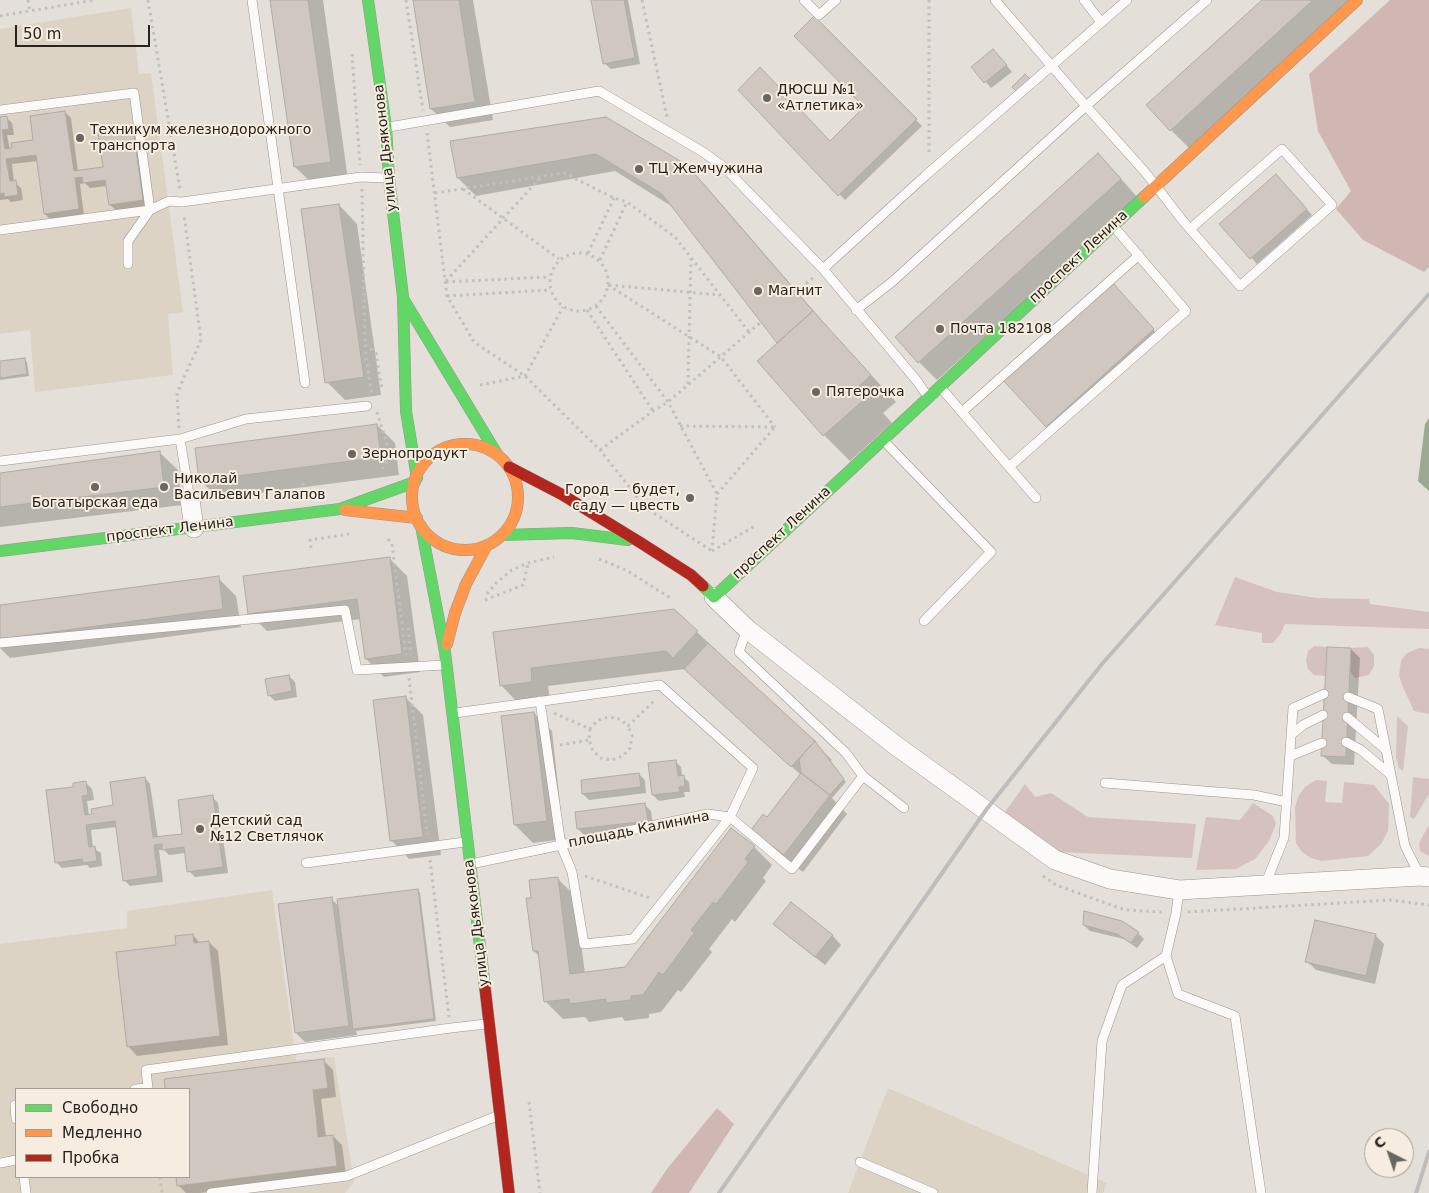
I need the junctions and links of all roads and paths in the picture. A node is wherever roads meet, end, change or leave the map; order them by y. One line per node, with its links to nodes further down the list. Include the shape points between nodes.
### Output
1 (28, 0): 16 (path)
2 (96, 0): 16 (path)
3 (148, 0): 35 (path)
4 (252, 0): 31 (lane)
5 (368, 0): 24 (main road, улица Дьяконова)
6 (406, 0): 23 (path)
7 (642, 0): 25 (path)
8 (804, 0): 9 (lane, via 819,15)
9 (836, 0)
10 (929, 0): 26 (path, via 929,153)
11 (996, 0): 20 (lane)
12 (1084, 0): 18 (lane)
13 (1127, 0): 18 (lane)
14 (1207, 0): 21 (lane)
15 (1357, 0): 30 (main road, проспект Ленина)
16 (30, 11): 17 (path)
17 (0, 16)
18 (1101, 22): 20 (lane)
19 (351, 49): 27 (path)
20 (1052, 66): 21 (lane); 26 (lane)
21 (1086, 106): 30 (lane); 61 (lane, via 892,282)
22 (0, 110): 37 (lane, via 134,92)
23 (425, 120): 24 (lane); 25 (lane, via 599,91); 33 (path)
24 (386, 127): 29 (main road, улица Дьяконова)
25 (670, 133): 48 (lane, via 724,167)
26 (925, 176): 48 (lane)
27 (361, 177): 29 (lane); 31 (lane); 65 (path)
28 (542, 177): 32 (path); 34 (path, via 564,173); 38 (path)
29 (389, 178): 57 (main road, улица Дьяконова)
30 (1156, 186): 39 (main road, проспект Ленина); 40 (lane)
31 (278, 189): 35 (lane); 68 (lane)
32 (463, 189): 33 (path); 38 (path)
33 (435, 193): 50 (path)
34 (614, 198): 36 (path); 42 (path)
35 (182, 202): 37 (lane, via 169,201); 81 (path, via 201,340 177,393)
36 (627, 202): 44 (path, via 675,237); 46 (path)
37 (150, 210): 41 (lane); 47 (lane, via 128,241)
38 (504, 218): 45 (path); 50 (path)
39 (1113, 226): 43 (lane); 71 (main road, проспект Ленина)
40 (1190, 229): 40 (lane, via 1240,286 1332,205 1282,150)
41 (0, 230)
42 (588, 253): 45 (path, via 573,252); 46 (path)
43 (1139, 255): 78 (lane); 87 (lane, via 1186,311)
44 (691, 258): 53 (path); 55 (path)
45 (559, 259): 49 (path)
46 (600, 260): 51 (path)
47 (128, 264)
48 (823, 269): 54 (path); 61 (lane)
49 (549, 277): 50 (path); 52 (path)
50 (446, 282): 56 (path)
51 (608, 285): 53 (path); 58 (path); 64 (path)
52 (550, 290): 56 (path); 59 (path)
53 (690, 292): 55 (path); 64 (path)
54 (796, 292)
55 (720, 295): 63 (path)
56 (448, 296): 67 (path, via 474,342)
57 (403, 297): 84 (main road, улица Дьяконова); 89 (main road, улица Дьяконова, via 406,411)
58 (596, 306): 60 (path); 74 (path)
59 (563, 307): 60 (path, via 574,311); 67 (path)
60 (587, 310): 77 (path)
61 (856, 310): 73 (lane)
62 (760, 323): 63 (path)
63 (749, 332): 66 (path)
64 (689, 336): 66 (path); 69 (path)
65 (365, 344): 72 (path, via 376,353); 75 (path)
66 (721, 357): 69 (path); 80 (path)
67 (525, 376): 70 (path); 83 (path)
68 (305, 383)
69 (688, 385): 74 (path)
70 (477, 386)
71 (939, 386): 73 (main road, проспект Ленина); 78 (lane)
72 (382, 392)
73 (928, 397): 82 (main road, проспект Ленина)
74 (668, 402): 77 (path); 79 (path)
75 (370, 403): 81 (lane, via 246,419)
76 (376, 408): 88 (path, via 390,454)
77 (653, 411): 83 (path)
78 (962, 412): 87 (lane)
79 (680, 426): 80 (path); 92 (path)
80 (775, 426): 92 (path)
81 (180, 439): 85 (lane); 94 (lane)
82 (882, 439): 108 (main road, проспект Ленина); 110 (lane, via 991,552)
83 (600, 450): 92 (path, via 646,508 712,551)
84 (497, 454): 86 (main road); 89 (main road, via 471,444 453,445 429,458)
85 (0, 461)
86 (510, 467): 99 (main road, via 517,484 518,502 513,520); 101 (main road)
87 (1009, 467): 93 (lane)
88 (382, 471)
89 (416, 480): 95 (main road, проспект Ленина); 96 (main road, via 413,500)
90 (303, 482): 91 (path)
91 (304, 492)
92 (717, 494)
93 (1036, 498)
94 (190, 500): 97 (street)
95 (340, 509): 96 (main road, проспект Ленина); 97 (main road, проспект Ленина)
96 (419, 522): 102 (main road, via 434,539 451,547 469,549); 113 (main road, улица Дьяконова)
97 (194, 528): 104 (main road, проспект Ленина)
98 (352, 533): 103 (path, via 310,540)
99 (502, 535): 101 (main road, via 572,533); 102 (main road)
100 (388, 538): 115 (path, via 392,544)
101 (641, 543): 108 (main road, via 691,575)
102 (487, 545): 113 (main road, улица Дьяконова, via 466,584)
103 (311, 548)
104 (0, 551)
105 (556, 556): 107 (path)
106 (590, 557): 109 (path, via 626,570)
107 (528, 563): 107 (path, via 496,582 483,600 523,586)
108 (714, 597): 111 (street)
109 (672, 599)
110 (924, 622)
111 (747, 628): 133 (lane, via 739,652 846,753); 147 (street, via 895,745 1055,860 1110,879)
112 (0, 643): 115 (lane, via 345,610 357,670)
113 (445, 652): 114 (main road, улица Дьяконова)
114 (447, 664): 115 (lane); 120 (main road, улица Дьяконова)
115 (408, 667): 140 (path)
116 (665, 689): 119 (lane, via 660,685); 123 (path); 137 (lane, via 753,768)
117 (1324, 694): 125 (lane, via 1293,708)
118 (1348, 697): 130 (lane, via 1378,709)
119 (540, 701): 120 (lane); 124 (path, via 551,712); 129 (lane)
120 (452, 713): 138 (main road, улица Дьяконова)
121 (1323, 715): 125 (lane)
122 (1347, 717): 130 (lane)
123 (628, 726): 124 (path, via 620,719 608,716 598,720); 126 (path, via 632,736 630,748 623,756 612,760 601,758 593,751)
124 (590, 729): 126 (path)
125 (1291, 735): 131 (lane)
126 (589, 740): 129 (path)
127 (1346, 742): 132 (lane)
128 (1322, 743): 131 (lane)
129 (547, 747): 139 (lane)
130 (1386, 749): 132 (lane)
131 (1290, 756): 135 (lane)
132 (1391, 775): 145 (lane, via 1405,846)
133 (863, 776): 136 (lane); 137 (lane, площадь Калинина, via 792,868)
134 (1105, 783): 135 (lane, via 1254,795)
135 (1287, 802): 146 (lane, via 1284,838)
136 (904, 808)
137 (730, 817): 139 (lane, площадь Калинина, via 708,814); 148 (lane)
138 (468, 842): 140 (lane); 142 (main road, улица Дьяконова)
139 (561, 845): 142 (lane, площадь Калинина); 143 (lane)
140 (429, 846): 141 (lane); 153 (path)
141 (306, 862)
142 (470, 864): 152 (main road, улица Дьяконова)
143 (572, 872): 148 (path); 148 (lane, via 584,944 633,939)
144 (1041, 874): 150 (path, via 1056,886 1125,910)
145 (1425, 877): 146 (street)
146 (1265, 886): 147 (street)
147 (1179, 890): 150 (lane)
148 (662, 902)
149 (1429, 905): 150 (path, via 1390,900)
150 (1176, 913): 151 (lane)
151 (1166, 956): 169 (lane, via 1122,985 1102,1041); 170 (lane, via 1178,994 1236,1016)
152 (489, 1024): 153 (lane); 156 (main road, улица Дьяконова)
153 (451, 1028): 154 (lane, via 146,1070)
154 (148, 1088)
155 (529, 1102): 167 (path)
156 (500, 1115): 162 (lane, via 347,1176); 166 (main road, улица Дьяконова)
157 (15, 1160): 159 (lane)
158 (860, 1162): 168 (lane)
159 (0, 1163)
160 (24, 1178): 163 (lane)
161 (160, 1178): 164 (path)
162 (278, 1189): 165 (lane)
163 (26, 1193)
164 (162, 1193)
165 (211, 1193)
166 (509, 1193)
167 (540, 1193)
168 (933, 1193)
169 (1092, 1193)
170 (1261, 1193)

